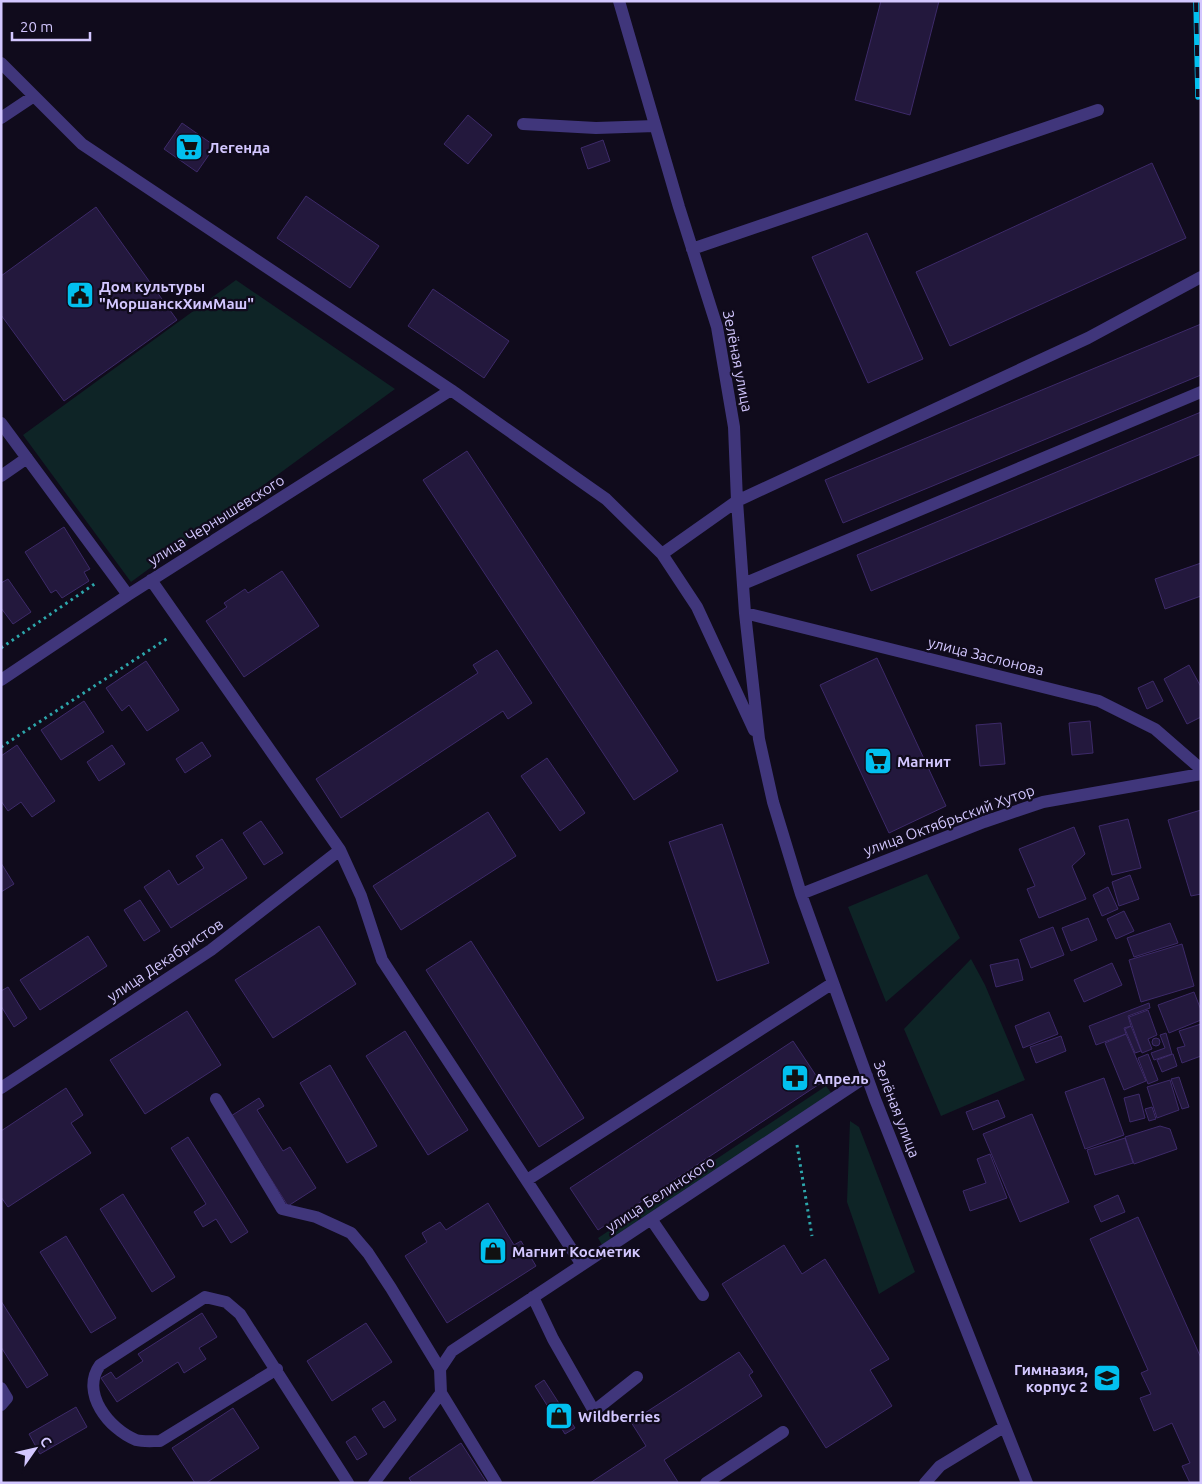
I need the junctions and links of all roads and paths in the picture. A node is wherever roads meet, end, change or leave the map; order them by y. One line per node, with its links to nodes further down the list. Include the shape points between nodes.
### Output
1 (619, 1): 7 (street, Зелёная улица)
2 (1, 63): 3 (street, Зелёная улица)
3 (34, 96): 5 (street); 10 (street, Зелёная улица, via 82,144)
4 (1098, 110): 8 (street)
5 (1, 118)
6 (523, 124): 7 (street, via 596,128)
7 (655, 126): 8 (street, Зелёная улица)
8 (692, 249): 15 (street, Зелёная улица, via 719,336 734,427)
9 (1201, 277): 15 (street, via 1088,338)
10 (450, 390): 16 (street, Зелёная улица, via 606,499); 18 (street, улица Чернышевского)
11 (1201, 392): 19 (street)
12 (1, 423): 13 (street)
13 (27, 458): 14 (street); 17 (street)
14 (1, 476)
15 (736, 501): 16 (street); 19 (street, Зелёная улица)
16 (662, 554): 25 (street, Зелёная улица, via 697,607)
17 (112, 572): 20 (street); 23 (path)
18 (151, 580): 20 (street, улица Чернышевского); 22 (street)
19 (743, 584): 21 (street, Зелёная улица)
20 (128, 595): 24 (street, улица Чернышевского)
21 (745, 613): 25 (street, Зелёная улица); 27 (street, улица Заслонова, via 1099,701 1155,729)
22 (183, 628): 26 (path); 29 (street)
23 (1, 648)
24 (1, 680)
25 (759, 739): 30 (street, Зелёная улица, via 773,802)
26 (1, 746)
27 (1201, 769)
28 (1201, 774): 30 (street, улица Октябрьский Хутор, via 1043,802)
29 (340, 850): 33 (street, улица Декабристов, via 211,950); 36 (street, via 361,896 382,960)
30 (801, 894): 31 (street, Зелёная улица)
31 (833, 982): 32 (street, Зелёная улица); 36 (street)
32 (867, 1076): 35 (street, улица Белинского); 48 (street, Зелёная улица)
33 (1, 1088)
34 (216, 1099): 43 (street, via 282,1209 316,1217 351,1233 391,1288)
35 (794, 1124): 37 (street, улица Белинского); 38 (path)
36 (527, 1180): 39 (street)
37 (651, 1219): 39 (street, улица Белинского); 40 (street)
38 (812, 1236)
39 (582, 1265): 41 (street, улица Белинского)
40 (703, 1295)
41 (533, 1297): 43 (street, улица Белинского, via 452,1351); 44 (street, via 594,1411)
42 (277, 1369): 42 (street, via 160,1441 138,1440 126,1435 110,1422 92,1388 94,1374 100,1365 205,1297 233,1305); 50 (street)
43 (440, 1369): 46 (street)
44 (637, 1377)
45 (1, 1388): 47 (street, via 7,1398)
46 (441, 1393): 51 (street); 52 (street)
47 (1, 1405)
48 (1004, 1427): 54 (street, via 940,1466); 55 (street, Зелёная улица)
49 (782, 1432): 53 (street)
50 (348, 1483)
51 (374, 1483)
52 (496, 1483)
53 (706, 1483)
54 (925, 1483)
55 (1026, 1483)

